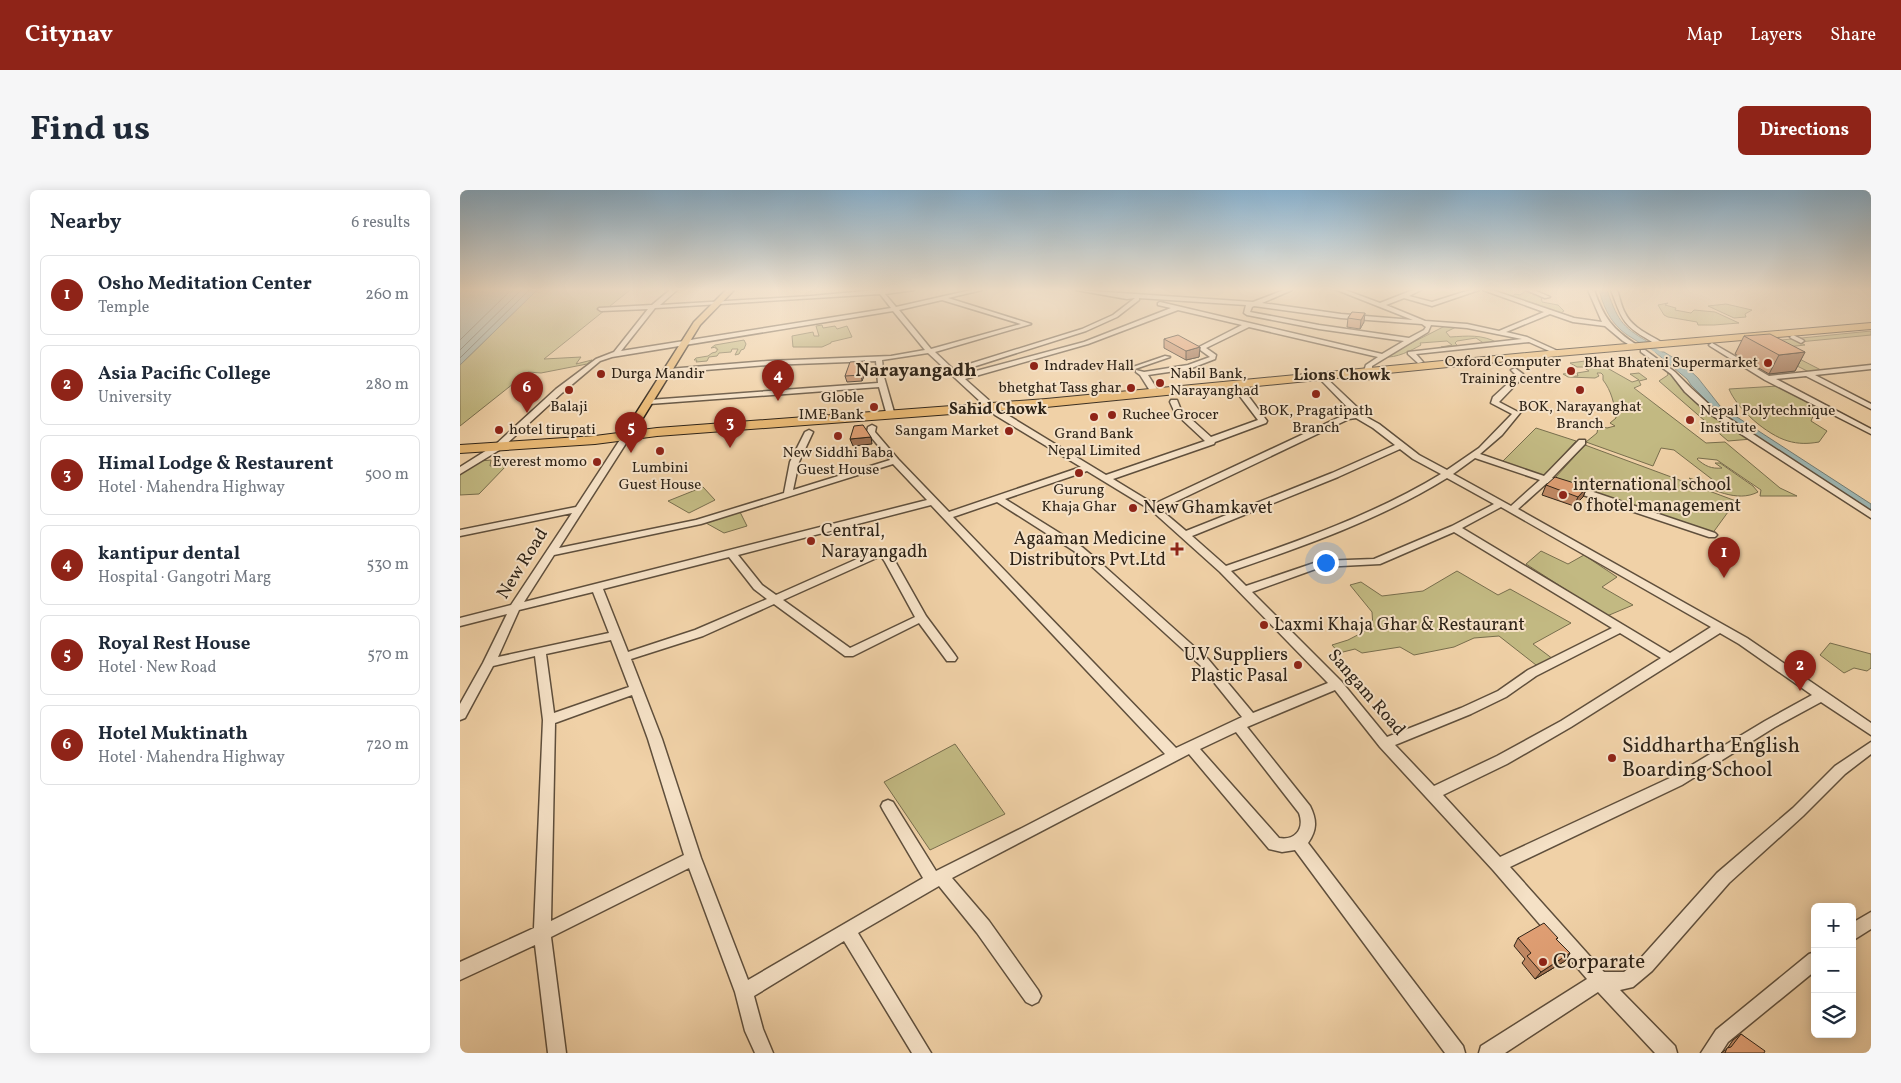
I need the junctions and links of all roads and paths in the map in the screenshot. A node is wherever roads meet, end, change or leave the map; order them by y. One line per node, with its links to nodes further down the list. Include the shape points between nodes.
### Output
1 (634, 330): 27 (street)
2 (693, 330): 21 (main road)
3 (756, 330): 21 (street)
4 (912, 330): 25 (street, Sangam Road)
5 (1008, 330): 25 (street)
6 (1083, 330): 36 (street)
7 (1117, 330): 41 (street)
8 (1236, 330): 38 (street, via 1201,348 1213,358 1189,367)
9 (1275, 330): 28 (street)
10 (1342, 330): 19 (street)
11 (1424, 330): 19 (street)
12 (1489, 330): 18 (street)
13 (1505, 330): 18 (street)
14 (1611, 330): 24 (street)
15 (1637, 330): 23 (street)
16 (1826, 330): 23 (highway)
17 (1869, 330): 22 (highway)
18 (1501, 332): 20 (street)
19 (1409, 340): 28 (street)
20 (1531, 340): 26 (street); 31 (street, via 1410,353)
21 (684, 344): 27 (street); 35 (main road)
22 (1712, 345): 23 (highway); 42 (street)
23 (1662, 346): 24 (highway)
24 (1641, 348): 26 (highway); 39 (highway); 77 (street, via 1673,373 1710,410)
25 (930, 351): 30 (street); 36 (street, Sangam Road)
26 (1558, 353): 39 (highway)
27 (611, 355): 60 (street, via 598,360 573,380)
28 (1382, 356): 39 (street, via 1369,364)
29 (1167, 357): 38 (street, via 1132,368)
30 (879, 358): 35 (street); 44 (street)
31 (1420, 362)
32 (1793, 366): 40 (street)
33 (1867, 368): 37 (street); 40 (street)
34 (1515, 370): 62 (street, via 1518,378 1495,403 1516,413)
35 (668, 371): 47 (main road)
36 (952, 371): 41 (street, Sangam Road)
37 (1871, 372)
38 (1142, 374): 45 (street)
39 (1370, 374): 43 (highway)
40 (1808, 374): 42 (street); 49 (street)
41 (960, 378): 50 (street, Sangam Road)
42 (1768, 378): 55 (street)
43 (1324, 379): 45 (highway); 50 (highway); 52 (street)
44 (882, 385): 47 (street); 51 (street)
45 (1155, 392): 50 (highway)
46 (1243, 395): 57 (street, via 1263,421)
47 (649, 402): 56 (main road)
48 (1174, 402): 57 (street, via 1178,411)
49 (1871, 407)
50 (995, 410): 56 (highway, via 801,428); 64 (street, Sangam Road)
51 (890, 412)
52 (1357, 415): 59 (street); 73 (street, via 1347,416)
53 (872, 428): 63 (street, via 878,443)
54 (809, 432): 69 (street, via 793,466)
55 (1871, 432)
56 (629, 437): 60 (highway); 74 (street, New Road)
57 (1209, 441): 67 (street)
58 (1582, 442): 68 (street)
59 (1400, 446): 66 (street); 81 (street)
60 (498, 447): 61 (highway); 65 (street)
61 (460, 449)
62 (1474, 455): 66 (street); 68 (street)
63 (895, 461): 69 (street); 71 (street)
64 (1089, 467): 67 (street, Sangam Road); 70 (street)
65 (460, 471)
66 (1446, 474): 72 (street); 84 (street, via 1386,507 1290,548)
67 (1107, 478): 73 (street, Sangam Road)
68 (1547, 478): 75 (street); 80 (street)
69 (788, 495): 82 (street, via 698,522)
70 (997, 498): 76 (street); 104 (street, via 1078,549 1204,662)
71 (932, 502): 76 (street); 83 (street)
72 (1502, 503): 75 (street); 78 (street)
73 (1154, 508): 81 (street, Sangam Road)
74 (578, 509): 79 (street); 82 (street, New Road)
75 (1513, 509): 91 (street)
76 (946, 516): 109 (street)
77 (1871, 516)
78 (1455, 528): 86 (street, via 1376,562 1320,564); 92 (street)
79 (460, 533)
80 (1712, 535)
81 (1186, 536): 84 (street, Sangam Road)
82 (551, 553): 88 (street, New Road)
83 (731, 553): 85 (street); 87 (street, via 753,581)
84 (1224, 570): 86 (street, Sangam Road)
85 (597, 587): 88 (street); 93 (street)
86 (1244, 591): 99 (street, Sangam Road)
87 (774, 600): 89 (street, via 849,653); 89 (street, via 879,553 890,561); 95 (street, via 699,632)
88 (515, 608): 90 (street); 98 (street, New Road)
89 (921, 618): 96 (street)
90 (460, 622)
91 (1720, 627): 97 (street); 101 (street)
92 (1621, 628): 97 (street); 106 (street, via 1547,665 1493,698)
93 (616, 635): 94 (street); 95 (street)
94 (540, 651): 98 (street); 103 (street)
95 (625, 657): 100 (street)
96 (950, 658)
97 (1670, 658): 110 (street, via 1566,724)
98 (490, 663): 102 (street, New Road)
99 (1337, 684): 104 (street); 106 (street, Sangam Road)
100 (636, 689): 103 (street); 113 (street)
101 (1823, 695): 105 (street); 114 (street, via 1677,781)
102 (460, 715)
103 (549, 720): 119 (street)
104 (1244, 722): 107 (street); 112 (street, via 1306,810 1310,828)
105 (1871, 730)
106 (1386, 743): 110 (street, Sangam Road)
107 (1190, 747): 109 (street); 112 (street, via 1274,844 1282,847)
108 (1871, 748): 122 (street, via 1840,770 1723,878 1646,965 1627,981)
109 (1174, 755): 115 (street)
110 (1432, 794): 114 (street, Sangam Road)
111 (888, 806): 115 (street)
112 (1297, 841): 128 (street)
113 (693, 858): 119 (street); 123 (street)
114 (1498, 864): 122 (street, Sangam Road)
115 (937, 879): 117 (street); 124 (street, via 983,927)
116 (1871, 920): 118 (street)
117 (847, 930): 123 (street); 127 (street)
118 (1856, 930)
119 (542, 934): 121 (street); 125 (street)
120 (1811, 963): 131 (street, via 1729,1030)
121 (460, 971)
122 (1600, 981): 129 (street); 130 (street, Sangam Road)
123 (744, 992): 126 (street, via 754,1031)
124 (1032, 996)
125 (557, 1053)
126 (764, 1053)
127 (922, 1053)
128 (1456, 1053)
129 (1488, 1053)
130 (1668, 1053)
131 (1710, 1053)

